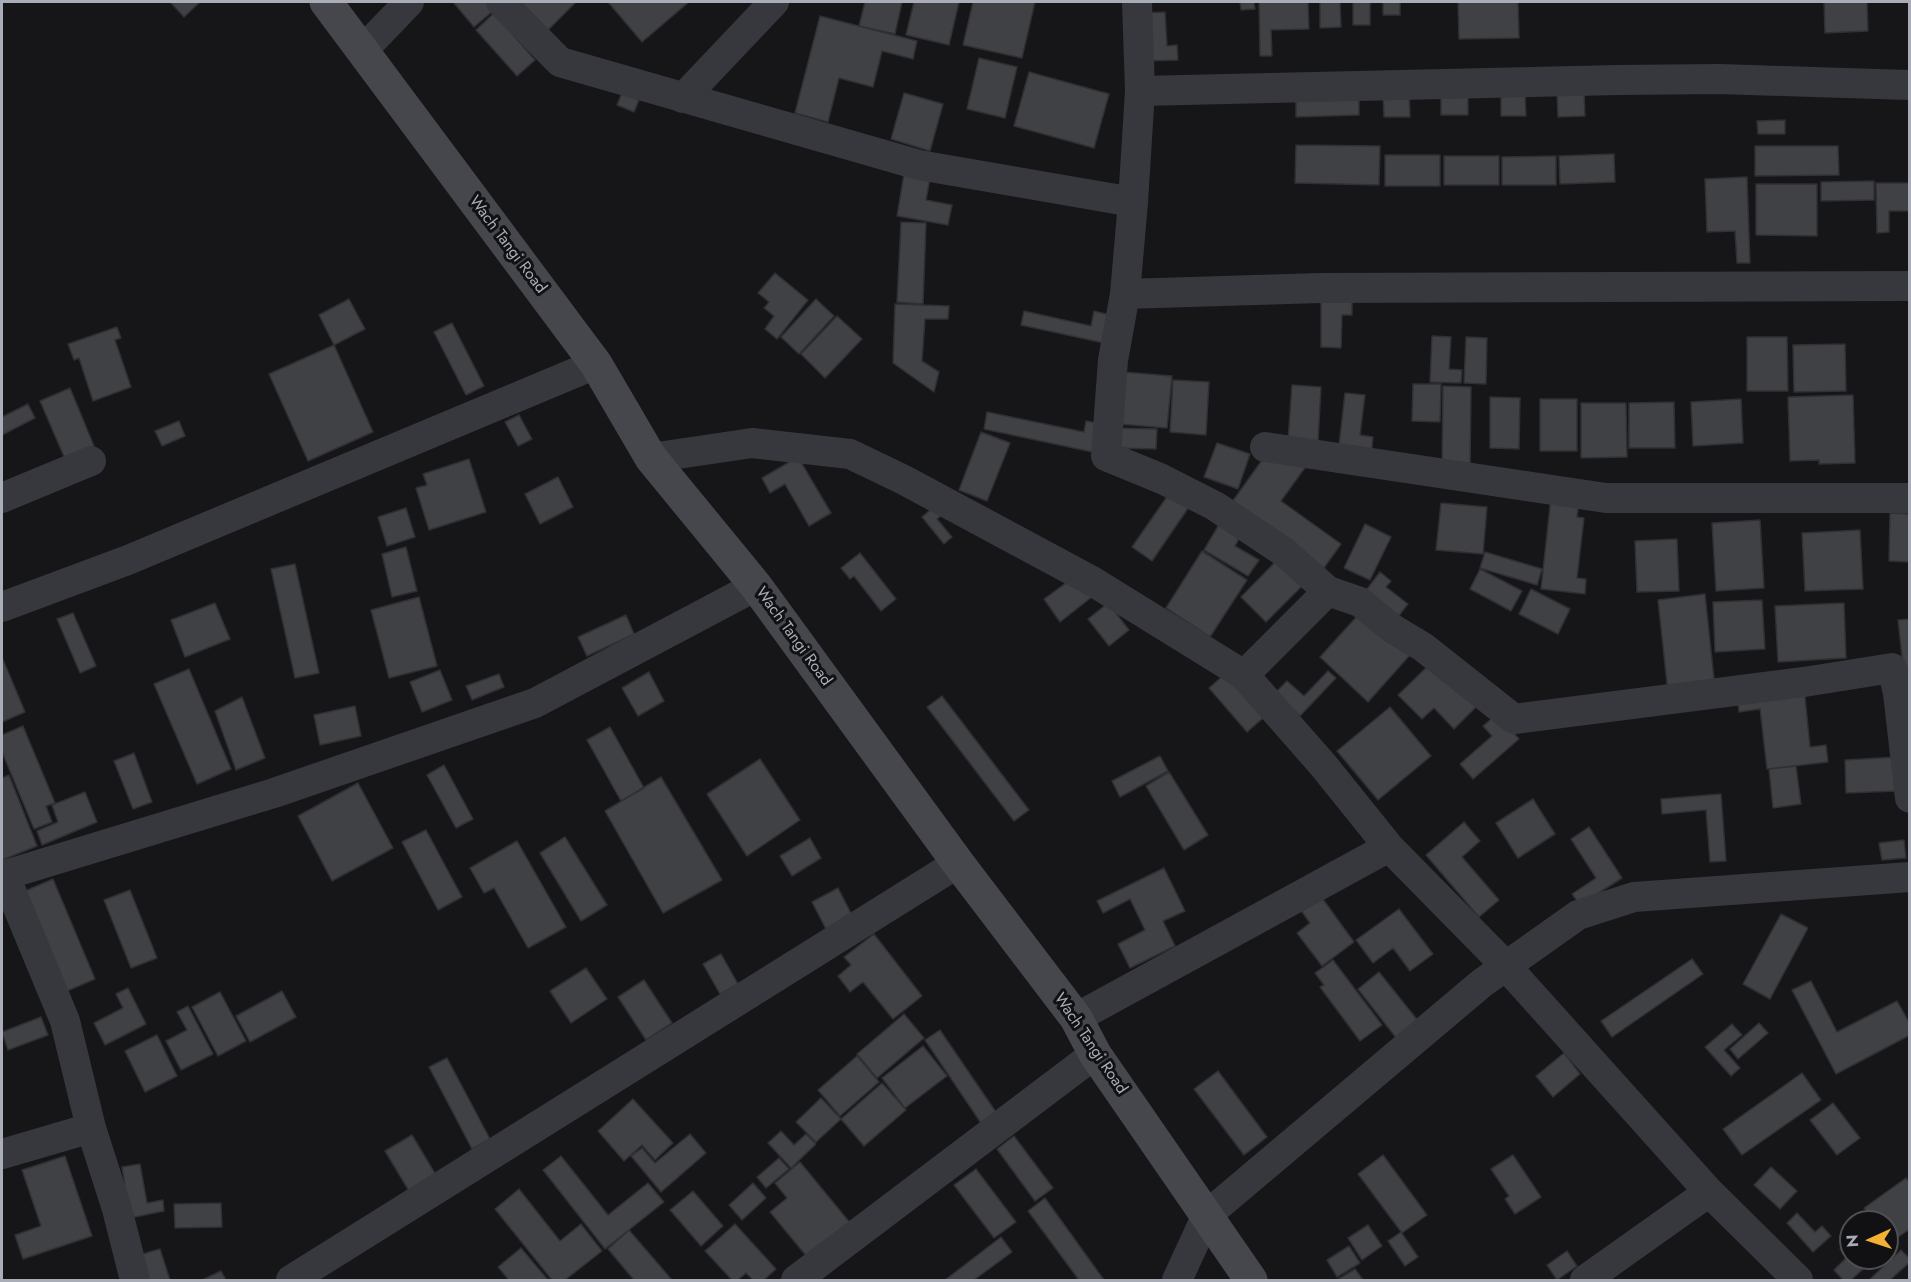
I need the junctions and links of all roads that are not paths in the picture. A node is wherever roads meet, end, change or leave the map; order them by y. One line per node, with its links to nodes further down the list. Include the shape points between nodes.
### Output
1 (326, 2): 6 (main road, Wach Tangi Road)
2 (409, 2): 6 (street)
3 (501, 2): 9 (street, via 560,62)
4 (774, 2): 9 (street)
5 (1137, 2): 8 (street)
6 (362, 51): 13 (main road, Wach Tangi Road)
7 (1910, 85): 8 (street, via 1718,79)
8 (1140, 91): 10 (street)
9 (683, 98): 10 (street, via 919,165)
10 (1133, 202): 12 (street)
11 (1910, 286): 12 (street, via 1321,288)
12 (1125, 294): 20 (street, via 1113,360 1106,456 1215,506 1284,552)
13 (596, 364): 15 (main road, Wach Tangi Road); 21 (street, via 128,560)
14 (1265, 447): 18 (street, via 1606,498)
15 (651, 458): 19 (main road, Wach Tangi Road); 22 (street, via 752,443 850,454 1092,581)
16 (91, 461): 17 (street)
17 (2, 498)
18 (1910, 498)
19 (756, 586): 25 (main road, Wach Tangi Road); 26 (street, via 535,703 274,793)
20 (1328, 591): 22 (street); 23 (street, via 1360,602 1514,719 1892,668)
21 (2, 607)
22 (1244, 675): 24 (street)
23 (1910, 798)
24 (1389, 848): 28 (street); 29 (street)
25 (958, 863): 29 (main road, Wach Tangi Road); 36 (street)
26 (3, 875): 31 (street, via 65,1021)
27 (1910, 878): 28 (street, via 1634,897 1578,915)
28 (1505, 965): 33 (street); 34 (street)
29 (1076, 1018): 30 (main road, Wach Tangi Road)
30 (1095, 1054): 34 (main road, Wach Tangi Road); 37 (street)
31 (91, 1128): 32 (street); 35 (street)
32 (2, 1154)
33 (1709, 1192): 40 (street); 41 (street)
34 (1207, 1215): 38 (street); 39 (main road, Wach Tangi Road)
35 (135, 1281)
36 (291, 1281)
37 (796, 1281)
38 (1178, 1281)
39 (1251, 1281)
40 (1585, 1281)
41 (1798, 1281)

